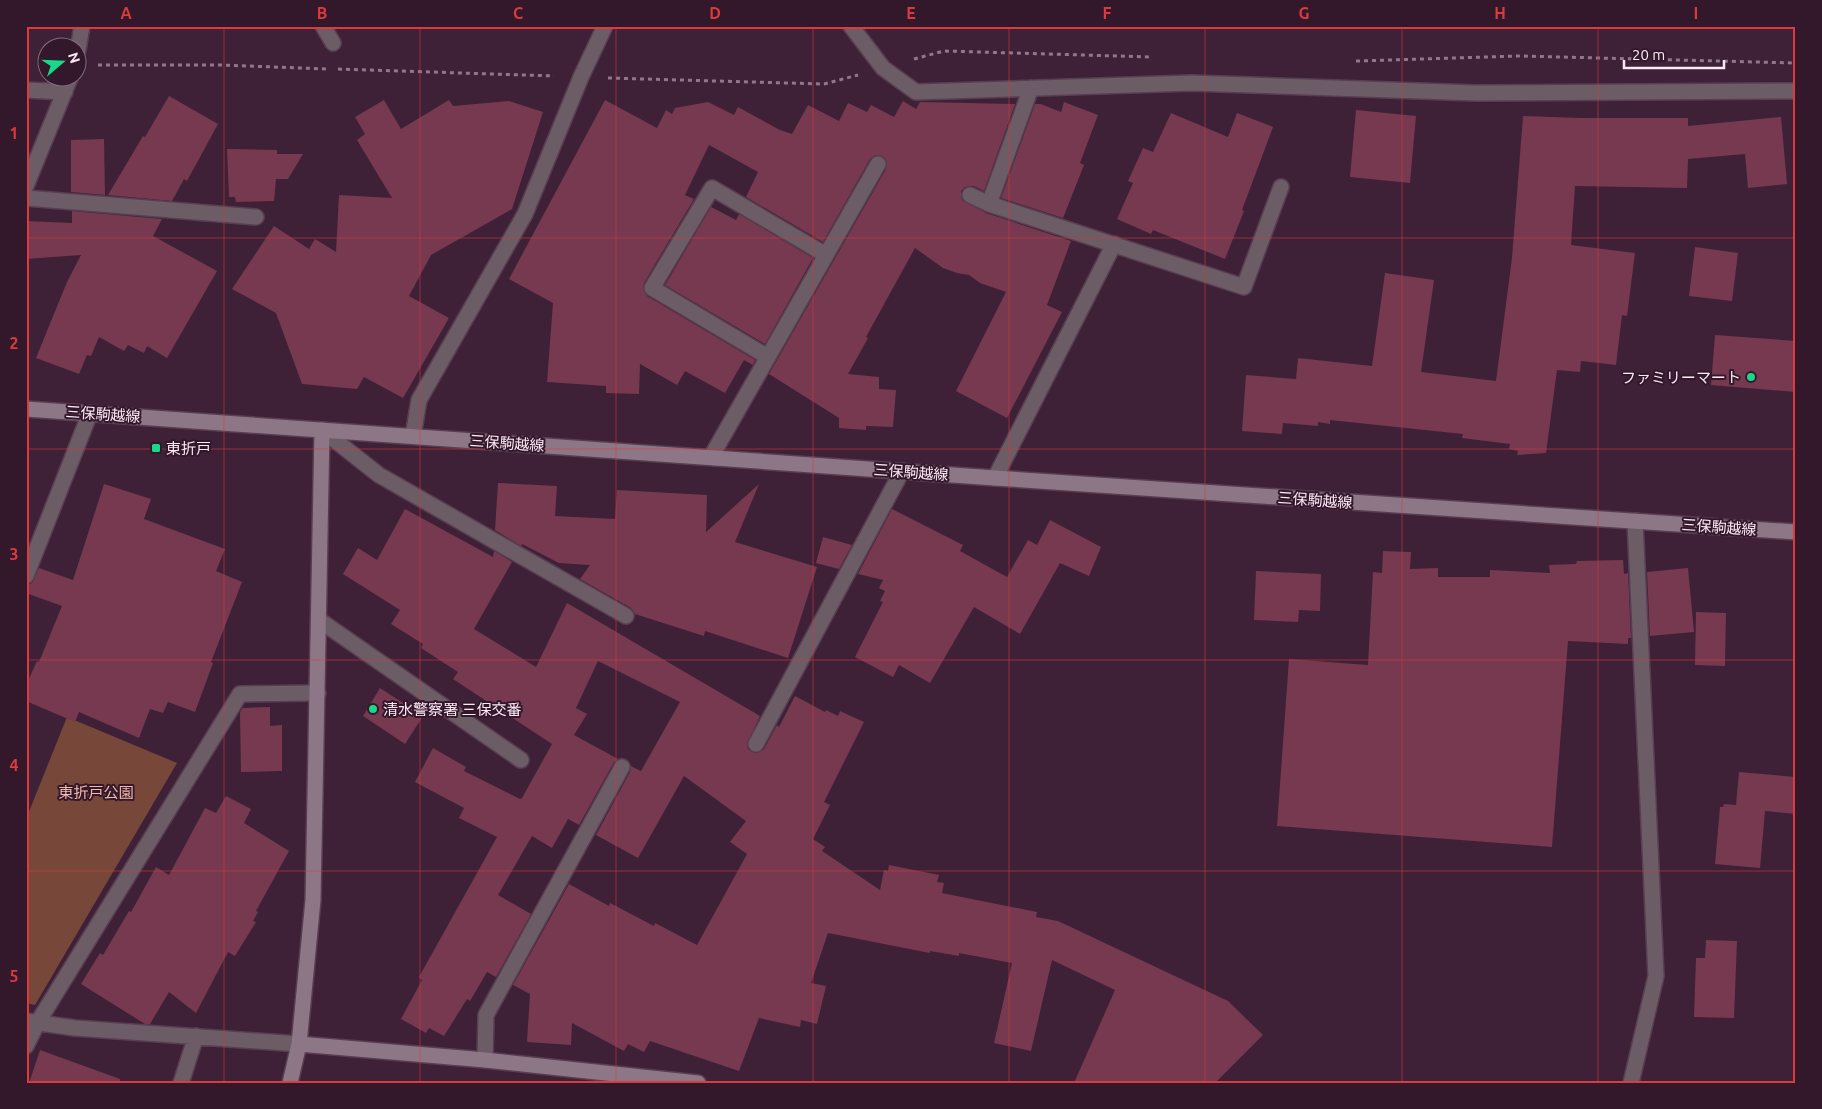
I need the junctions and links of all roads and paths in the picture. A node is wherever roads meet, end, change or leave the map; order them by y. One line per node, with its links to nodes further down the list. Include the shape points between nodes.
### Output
1 (323, 26): 4 (street)
2 (605, 26): 23 (street, via 580,77 525,214 419,400)
3 (851, 26): 7 (street, via 883,68 916,92)
4 (333, 43)
5 (40, 88): 8 (street)
6 (66, 88): 11 (street)
7 (1031, 88): 9 (street, via 1191,82 1476,93); 15 (street)
8 (26, 90)
9 (1796, 91)
10 (878, 164): 18 (street)
11 (26, 186)
12 (1281, 188): 17 (street, via 1244,287)
13 (970, 195): 15 (street)
14 (26, 198): 16 (street)
15 (989, 204): 17 (street)
16 (256, 217)
17 (1114, 244): 26 (street)
18 (826, 255): 19 (street); 19 (street, via 712,188 652,288)
19 (768, 357): 24 (street)
20 (26, 409): 21 (main road, 三保駒越線)
21 (90, 413): 22 (main road, 三保駒越線); 29 (street)
22 (322, 430): 23 (main road, 三保駒越線); 30 (street, via 379,475); 31 (main road)
23 (413, 436): 24 (main road, 三保駒越線)
24 (711, 457): 25 (main road, 三保駒越線)
25 (902, 471): 26 (main road, 三保駒越線); 33 (street)
26 (994, 478): 27 (main road, 三保駒越線)
27 (1635, 521): 28 (main road, 三保駒越線); 44 (street, via 1656,976)
28 (1796, 532)
29 (26, 576)
30 (626, 616)
31 (319, 620): 32 (main road); 34 (street)
32 (318, 692): 36 (street, via 240,694); 38 (main road, via 313,900)
33 (756, 744)
34 (521, 760)
35 (622, 767): 40 (street, via 486,1015)
36 (32, 1022): 37 (street); 39 (street)
37 (196, 1036): 38 (street); 41 (street)
38 (299, 1044): 40 (main road); 42 (main road)
39 (26, 1046)
40 (485, 1060): 43 (main road)
41 (181, 1083)
42 (290, 1083)
43 (698, 1083)
44 (1631, 1083)

